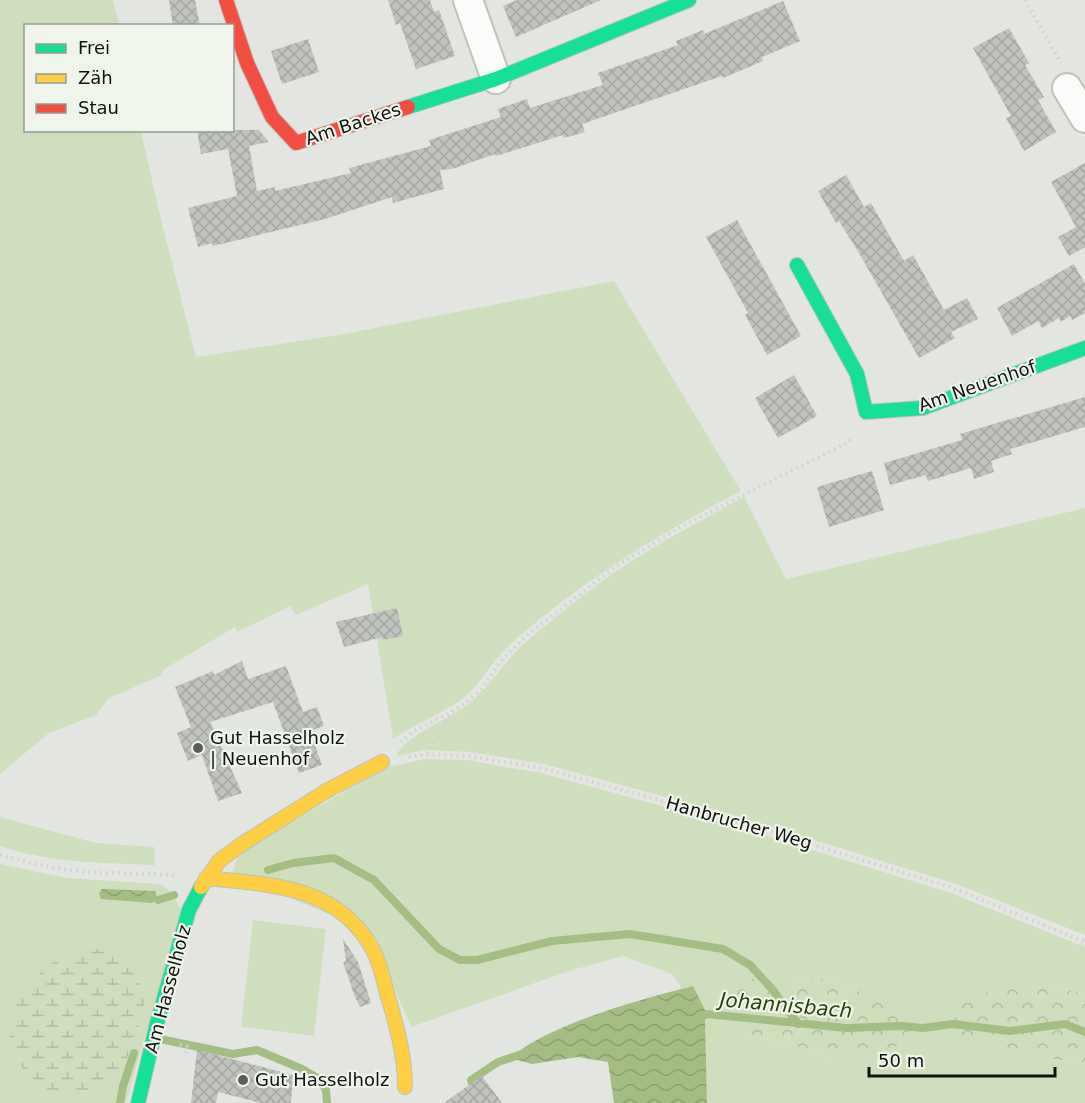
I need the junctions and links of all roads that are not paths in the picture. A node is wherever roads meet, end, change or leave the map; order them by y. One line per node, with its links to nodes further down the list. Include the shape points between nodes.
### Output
1 (226, 0): 4 (street, Am Backes, via 247,63 272,117 296,143)
2 (468, 0): 4 (street)
3 (689, 0): 4 (street, Am Backes)
4 (496, 79)
5 (1067, 88): 6 (street)
6 (1085, 118)
7 (797, 265): 8 (street, Am Neuenhof, via 857,374 866,412 923,408)
8 (1085, 348)
9 (382, 762): 10 (street, Am Hasselholz, via 328,790 242,844 219,861)
10 (206, 878): 11 (street, via 291,888 318,896 353,921 373,950 400,1033); 12 (street, Am Hasselholz, via 189,910)
11 (405, 1087)
12 (138, 1103)

